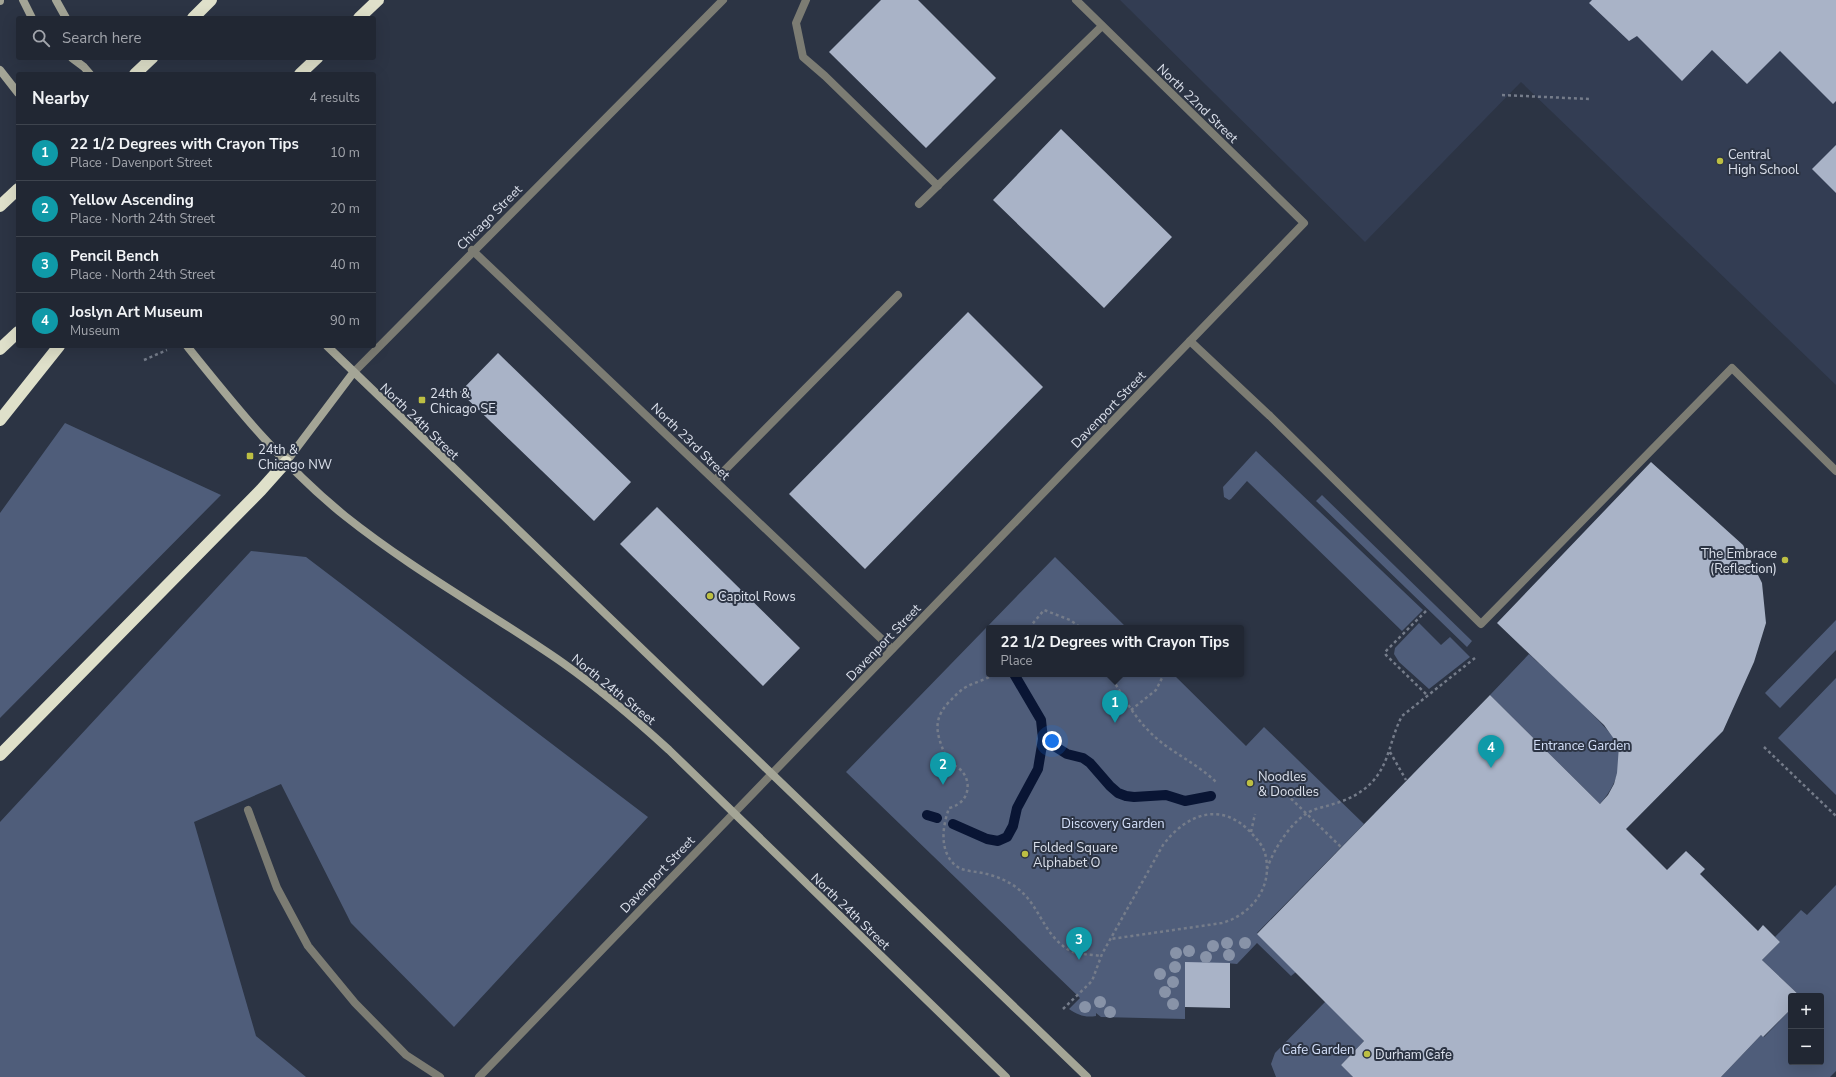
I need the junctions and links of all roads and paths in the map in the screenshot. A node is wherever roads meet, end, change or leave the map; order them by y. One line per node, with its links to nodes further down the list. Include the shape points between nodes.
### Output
1 (23, 0): 8 (main road)
2 (56, 0): 9 (main road)
3 (211, 0): 10 (highway)
4 (378, 0): 11 (highway)
5 (723, 0): 30 (street, Chicago Street)
6 (806, 0): 25 (street, via 796,23 802,57 825,76)
7 (1076, 0): 12 (street, North 22nd Street)
8 (31, 16)
9 (65, 16)
10 (195, 16)
11 (361, 16)
12 (1102, 26): 25 (street); 29 (street, North 22nd Street)
13 (75, 60): 17 (main road)
14 (82, 60): 17 (main road)
15 (150, 60): 20 (highway)
16 (315, 60): 21 (highway)
17 (84, 66): 19 (main road)
18 (0, 70): 22 (main road)
19 (88, 72)
20 (138, 72)
21 (302, 72)
22 (16, 90)
23 (1502, 95): 24 (path)
24 (1589, 99)
25 (938, 186): 27 (street)
26 (16, 191): 28 (highway)
27 (919, 204)
28 (0, 206)
29 (1304, 223): 33 (street, Davenport Street)
30 (472, 250): 40 (street, Chicago Street); 44 (street, North 23rd Street)
31 (898, 295): 44 (street)
32 (16, 334): 37 (highway)
33 (1190, 341): 43 (street, via 1270,416 1480,624 1732,368); 48 (street, Davenport Street)
34 (57, 348): 41 (highway)
35 (190, 348): 42 (main road, North 24th Street, via 241,413)
36 (329, 348): 40 (main road, North 24th Street)
37 (0, 349)
38 (170, 349): 39 (path)
39 (144, 360)
40 (353, 373): 42 (main road, Chicago Street); 58 (main road, North 24th Street)
41 (0, 420)
42 (286, 462): 57 (highway); 63 (main road, North 24th Street, via 344,516 396,554 526,638 602,691 669,750)
43 (1836, 471)
44 (715, 480): 48 (street, North 23rd Street)
45 (1426, 611): 53 (path, via 1385,652)
46 (1032, 625): 47 (path, via 1044,610)
47 (1077, 625)
48 (892, 649): 58 (street, Davenport Street)
49 (1475, 658): 53 (path)
50 (988, 677): 71 (path, via 959,691 938,717 939,737 948,763 960,768 968,781 966,796 955,807 949,808 944,824 943,835 947,855 957,867 999,878 1018,888 1032,902 1046,928 1070,950)
51 (1112, 677): 54 (path)
52 (1162, 677): 54 (path, via 1156,690)
53 (1427, 694): 56 (path, via 1402,716)
54 (1131, 710): 60 (path, via 1155,737 1197,765)
55 (1764, 747): 66 (path)
56 (1390, 752): 59 (path); 65 (path, via 1379,775 1364,789 1343,802)
57 (0, 755)
58 (771, 774): 63 (street, Davenport Street); 76 (main road, North 24th Street)
59 (1406, 780)
60 (1217, 783)
61 (1278, 786): 65 (path)
62 (248, 810): 73 (street, via 277,888 308,946 355,1003 406,1055)
63 (733, 812): 74 (street, Davenport Street); 75 (main road, North 24th Street)
64 (1255, 814): 67 (path)
65 (1307, 814): 68 (path); 69 (path, via 1284,835 1271,856)
66 (1836, 816)
67 (1251, 832): 69 (path, via 1260,843 1266,858); 70 (path, via 1234,820 1220,815 1203,815 1187,821 1173,831)
68 (1342, 848)
69 (1267, 871): 70 (path, via 1255,904 1232,920)
70 (1111, 939): 71 (path)
71 (1101, 956): 72 (path, via 1092,981)
72 (1063, 1010)
73 (440, 1077)
74 (478, 1077)
75 (1006, 1077)
76 (1087, 1077)

